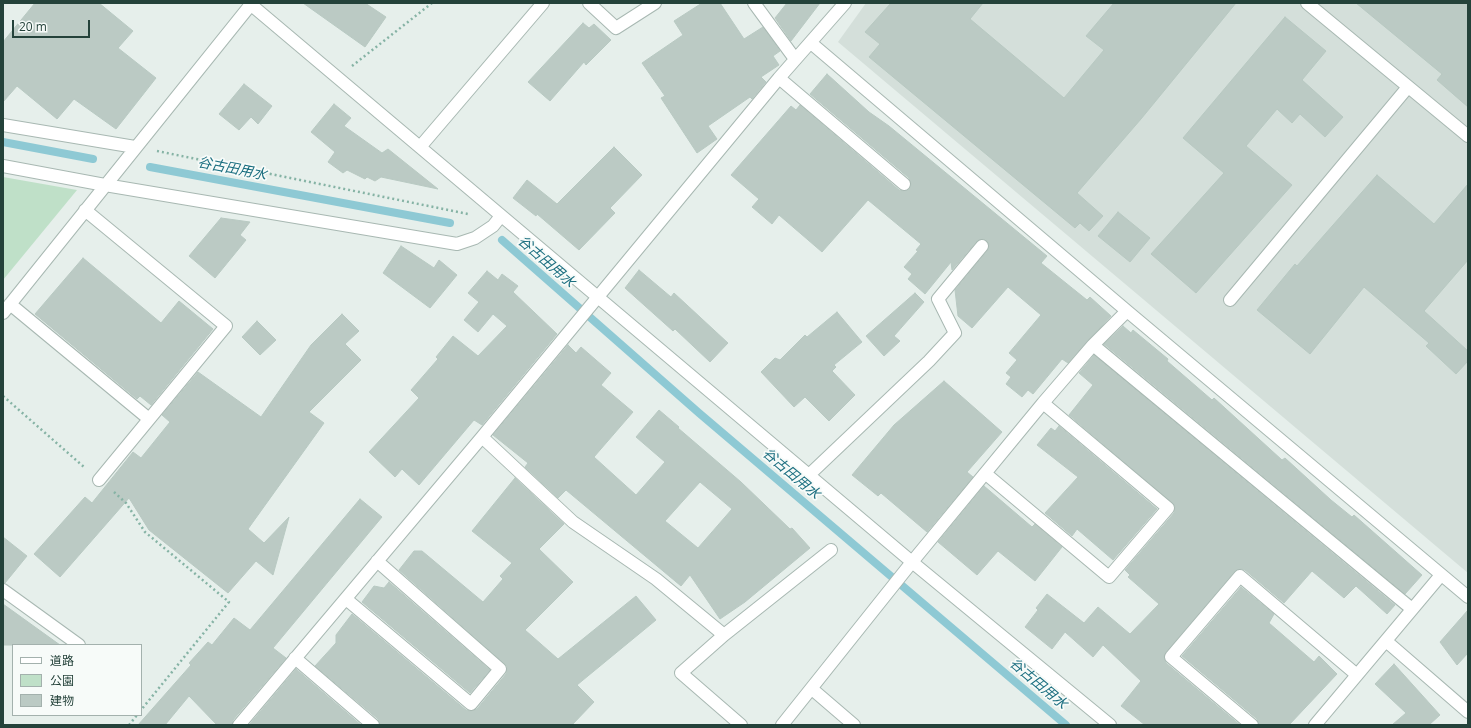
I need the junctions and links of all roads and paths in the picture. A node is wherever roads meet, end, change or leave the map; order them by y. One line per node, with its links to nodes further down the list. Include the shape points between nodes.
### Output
1 (432, 3): 11 (path)
2 (543, 3): 17 (street)
3 (589, 3): 4 (street, via 616,28)
4 (654, 3)
5 (754, 3): 10 (street)
6 (845, 3): 9 (street)
7 (1307, 3): 13 (street)
8 (250, 4): 11 (street); 16 (street)
9 (811, 43): 10 (street); 28 (street)
10 (796, 59): 12 (street)
11 (337, 78): 17 (street)
12 (779, 78): 19 (street); 25 (street)
13 (1408, 87): 15 (street); 26 (street)
14 (3, 125): 16 (street)
15 (1468, 136)
16 (135, 147): 20 (street); 23 (path, via 472,215)
17 (420, 147): 22 (street)
18 (3, 166): 20 (street)
19 (904, 184)
20 (105, 185): 21 (street); 23 (street, via 457,244 475,238)
21 (85, 210): 27 (street); 32 (street, via 226,326)
22 (501, 216): 23 (street); 25 (street)
23 (493, 226)
24 (982, 246): 34 (street, via 938,299 955,333)
25 (598, 296): 33 (street); 34 (street)
26 (1230, 300)
27 (7, 308): 32 (street)
28 (1127, 311): 29 (street); 40 (street)
29 (1093, 345): 31 (street); 44 (street)
30 (3, 396): 36 (path)
31 (1043, 404): 35 (street); 35 (street, via 1168,508 1109,577)
32 (149, 419): 36 (street)
33 (482, 437): 38 (street); 45 (street, via 573,522 656,579)
34 (810, 474): 39 (street)
35 (986, 474): 39 (street)
36 (99, 480): 51 (path, via 126,503 145,532 229,602)
37 (831, 550): 45 (street)
38 (377, 561): 43 (street); 43 (street, via 500,669 470,704)
39 (912, 562): 50 (street); 60 (street)
40 (1441, 574): 42 (street); 44 (street)
41 (3, 590): 47 (street)
42 (1468, 597)
43 (346, 599): 48 (street)
44 (1412, 609): 46 (street)
45 (724, 635): 57 (street, via 681,673)
46 (1386, 641): 49 (street); 52 (street)
47 (78, 644)
48 (295, 658): 54 (street); 56 (street)
49 (1358, 674): 61 (street, via 1240,576 1171,657); 62 (street)
50 (812, 689): 58 (street); 59 (street)
51 (142, 709)
52 (1468, 712)
53 (136, 716): 55 (path)
54 (244, 723)
55 (129, 725)
56 (373, 725)
57 (741, 725)
58 (782, 725)
59 (854, 725)
60 (1110, 725)
61 (1252, 725)
62 (1314, 725)

